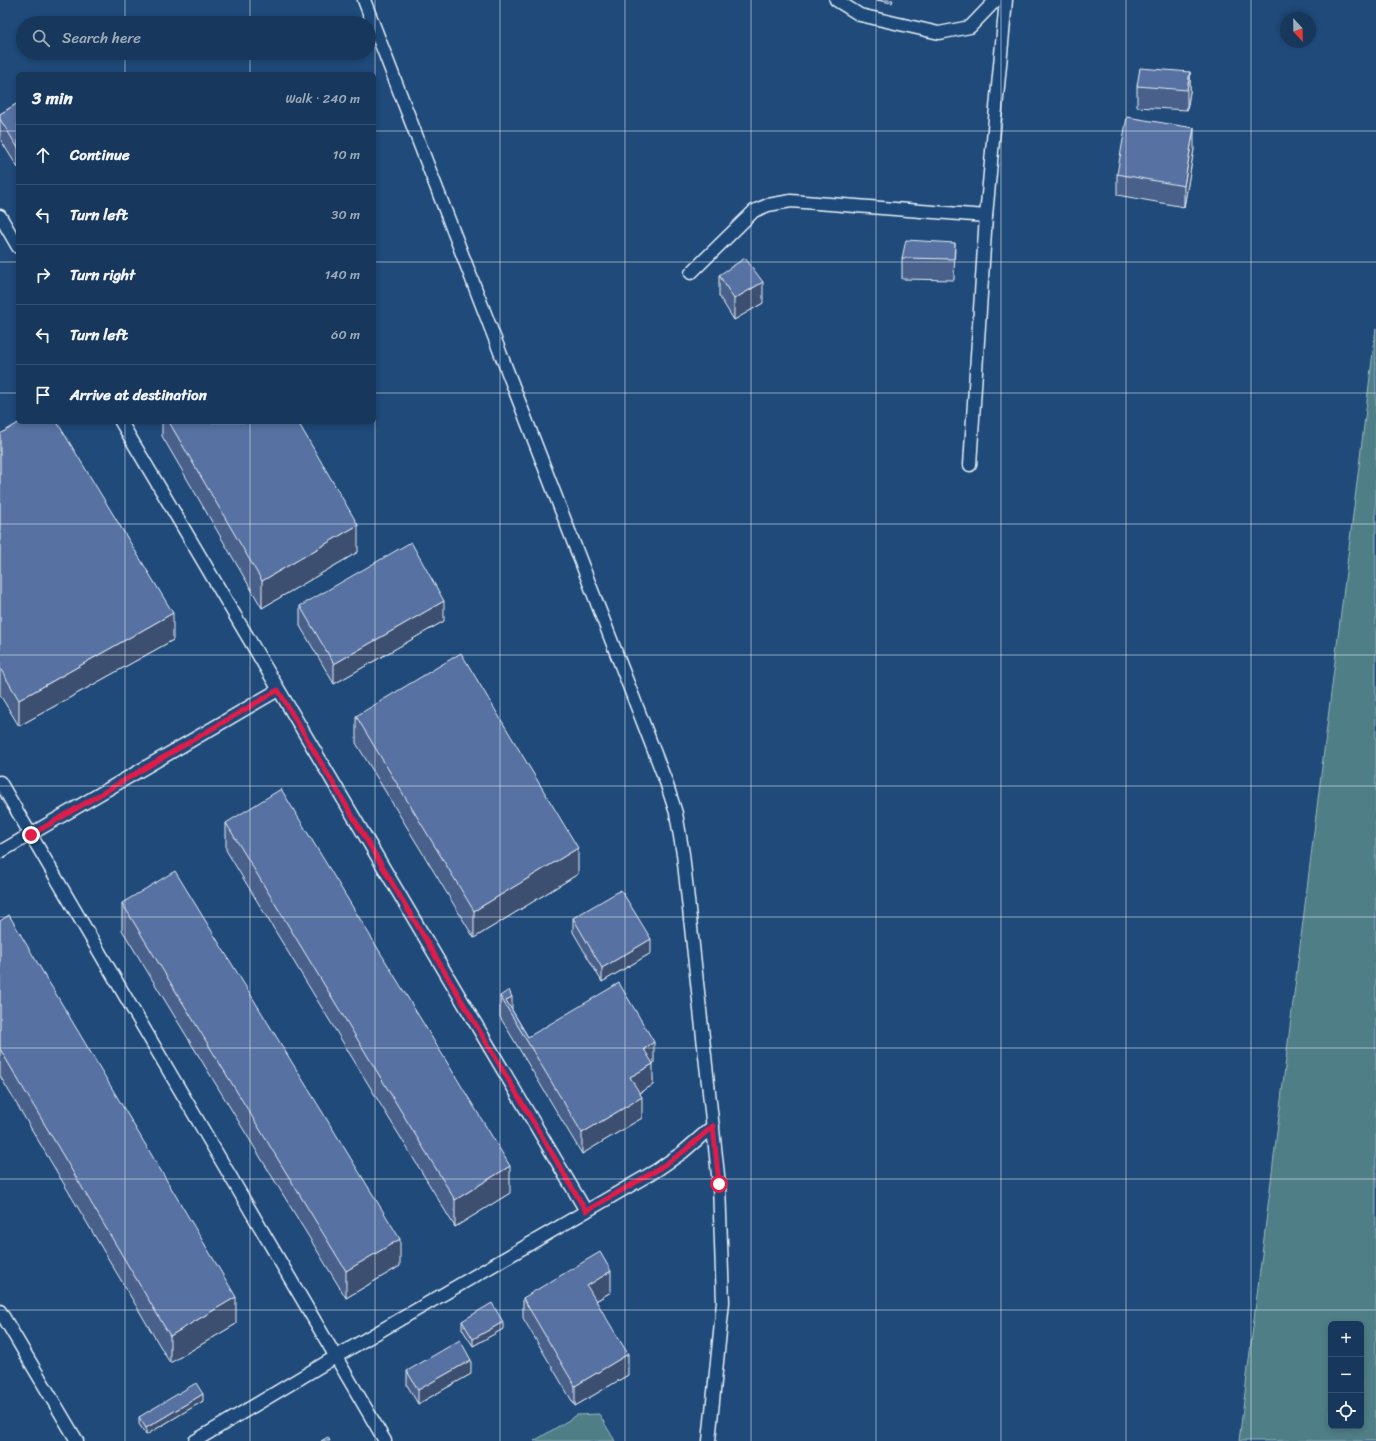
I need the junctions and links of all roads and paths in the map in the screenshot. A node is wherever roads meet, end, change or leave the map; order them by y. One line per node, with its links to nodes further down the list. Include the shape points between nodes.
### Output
1 (364, 0): 5 (lane)
2 (836, 0): 3 (lane, via 860,15 939,33 970,27)
3 (996, 0)
4 (1006, 0): 7 (lane)
5 (370, 16)
6 (376, 31): 17 (lane, via 676,813 683,854)
7 (986, 216): 10 (lane, via 791,201 768,204 754,211); 12 (lane)
8 (1, 219): 9 (lane)
9 (16, 243)
10 (691, 273)
11 (122, 424): 13 (lane)
12 (970, 465)
13 (278, 690): 15 (lane); 18 (lane)
14 (0, 782): 15 (lane)
15 (31, 835): 16 (lane); 20 (lane)
16 (0, 852)
17 (713, 1126): 18 (lane, via 657,1170); 24 (lane, via 719,1184 723,1302)
18 (586, 1211): 20 (lane)
19 (0, 1311): 21 (lane)
20 (337, 1356): 22 (lane); 23 (lane)
21 (77, 1441)
22 (195, 1441)
23 (386, 1441)
24 (709, 1441)

